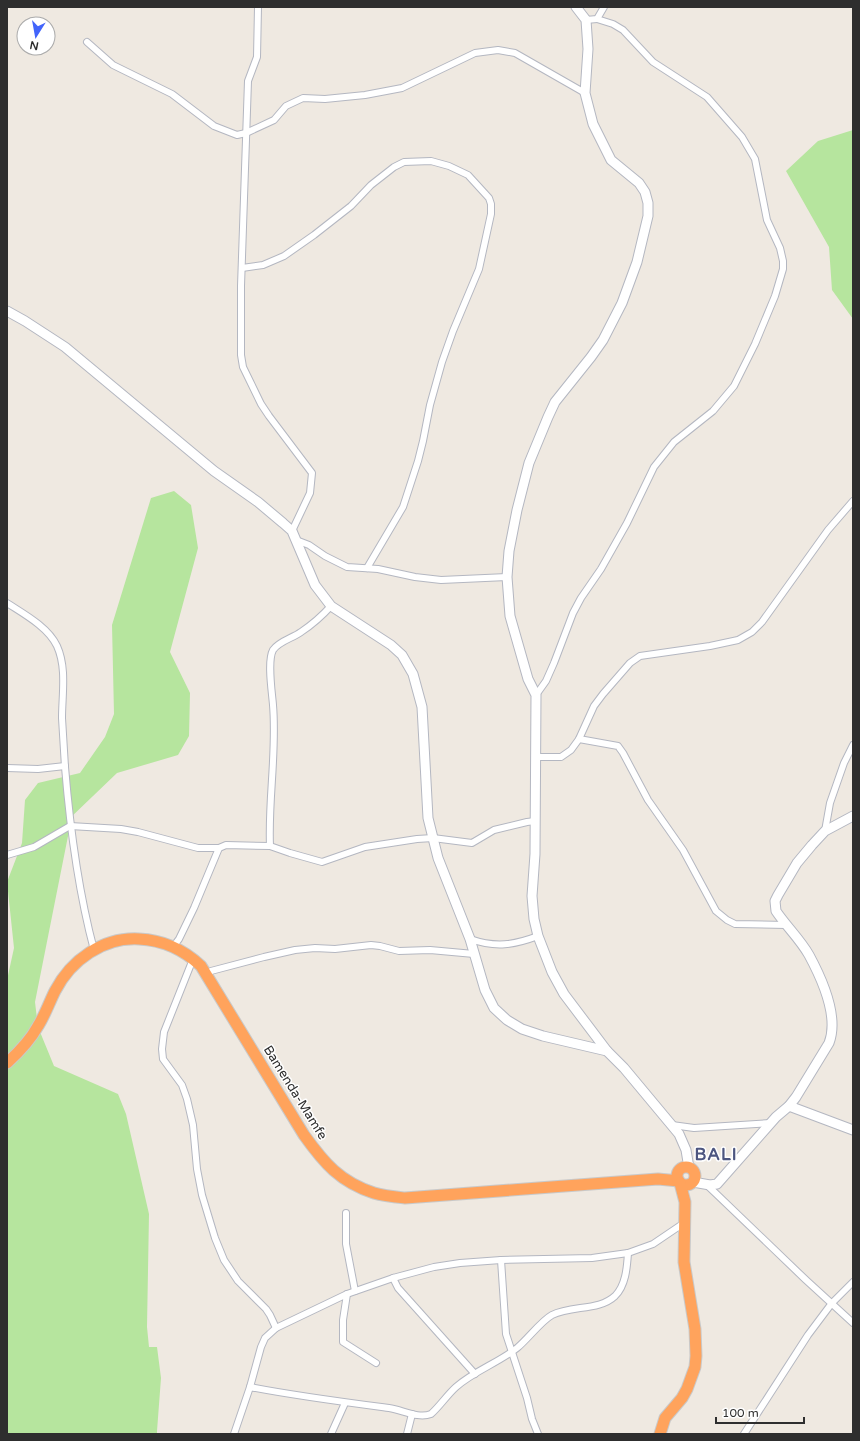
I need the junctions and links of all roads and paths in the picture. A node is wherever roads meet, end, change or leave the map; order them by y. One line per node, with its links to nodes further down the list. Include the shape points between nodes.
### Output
1 (258, 7): 8 (street, via 257,57 248,81)
2 (576, 7): 5 (street)
3 (604, 7): 4 (street)
4 (597, 19): 5 (street); 18 (street, via 623,30 653,62 707,97 742,137 754,159 767,220 780,248 783,269 772,302 734,386 713,411 674,442 654,467 627,523 573,613 546,681)
5 (586, 20): 7 (street, via 588,49)
6 (87, 42): 8 (street, via 113,65 172,94 214,126 237,135)
7 (585, 93): 8 (street, via 515,53 498,50 475,53 402,88 365,95 325,99 304,98 286,106 274,120); 15 (street, via 593,124 611,160 639,183 645,192 648,216 637,262 622,303 591,357 555,402 529,463 509,551)
8 (246, 133): 9 (street)
9 (242, 268): 12 (street, via 240,341 243,367 269,416 312,473 310,493); 14 (street, via 263,265 284,256 351,206 377,180 404,162 431,161 449,166 468,175 489,198 491,214 479,269 442,362 423,441 403,507)
10 (7, 311): 12 (street, via 65,347 214,471 258,502)
11 (852, 504): 19 (street, via 828,530 762,622 752,632 738,640 640,656 630,663 594,706)
12 (292, 531): 13 (street)
13 (296, 540): 14 (street, via 347,567); 17 (street, via 315,585)
14 (367, 568): 15 (street, via 442,580)
15 (507, 577): 18 (street, via 510,616 528,679)
16 (7, 603): 22 (street, via 47,632 57,646 63,674)
17 (331, 606): 28 (street, via 402,655 413,674 424,717 428,818); 29 (street, via 318,620 273,650)
18 (536, 695): 21 (street)
19 (579, 739): 21 (street, via 561,758); 32 (street, via 618,746 648,800 683,850 716,911 735,924)
20 (853, 745): 27 (street, via 830,803)
21 (536, 757): 25 (street)
22 (65, 766): 23 (street, via 38,769); 26 (street)
23 (7, 768)
24 (853, 816): 27 (street)
25 (536, 821): 28 (street, via 494,830 472,843); 33 (street, via 532,896)
26 (70, 826): 30 (street, via 132,831 198,848); 31 (street, via 34,847); 36 (street, via 79,885)
27 (825, 831): 32 (street, via 797,863 775,901 776,911)
28 (433, 838): 29 (street, via 365,847 322,862); 34 (street, via 444,876)
29 (270, 846): 30 (street, via 226,845)
30 (219, 848): 35 (street, via 192,914)
31 (7, 855)
32 (787, 925): 42 (street, via 809,954 827,998 833,1021 829,1043)
33 (538, 936): 34 (street, via 518,943 499,945); 40 (street, via 564,994)
34 (470, 939): 37 (street)
35 (173, 947): 36 (highway, Bamenda-Mamfe, via 134,939 110,943); 38 (highway, Bamenda-Mamfe)
36 (94, 950): 41 (highway, Bamenda-Mamfe, via 78,961 64,977 35,1032)
37 (474, 954): 39 (street, via 430,950 399,951 371,945 335,949 315,948 264,957); 40 (street, via 481,979 494,1008 507,1020 522,1029 543,1036)
38 (193, 959): 39 (highway, Bamenda-Mamfe); 58 (street, via 164,1032 163,1059 182,1085 187,1099 202,1195 224,1260 238,1281 266,1309)
39 (206, 974): 46 (highway, Bamenda-Mamfe, via 304,1135 336,1173 357,1186 375,1193 405,1198)
40 (607, 1051): 44 (street)
41 (7, 1063)
42 (789, 1106): 43 (street); 45 (street)
43 (771, 1123): 44 (street, via 694,1128); 47 (street, via 717,1184)
44 (672, 1125): 46 (street, via 685,1144)
45 (853, 1130)
46 (685, 1178): 47 (street); 49 (highway)
47 (707, 1185): 56 (street)
48 (346, 1213): 54 (street, via 346,1244)
49 (684, 1223): 50 (street, via 653,1244); 69 (highway, via 684,1262 694,1329 695,1368 682,1398 665,1418)
50 (628, 1253): 51 (street, via 592,1258); 59 (street, via 625,1278 617,1294 603,1304 553,1315)
51 (502, 1260): 52 (street, via 434,1267); 59 (street, via 506,1334)
52 (393, 1278): 54 (street); 61 (street, via 398,1288)
53 (853, 1282): 56 (street)
54 (355, 1291): 55 (street)
55 (347, 1294): 58 (street); 60 (street, via 343,1342)
56 (832, 1303): 57 (street); 70 (street, via 808,1334)
57 (853, 1323)
58 (276, 1328): 62 (street, via 263,1341)
59 (511, 1353): 61 (street); 68 (street)
60 (376, 1364)
61 (475, 1374): 64 (street, via 456,1387 431,1414)
62 (250, 1387): 63 (street); 65 (street)
63 (345, 1403): 64 (street); 66 (street)
64 (412, 1414): 67 (street)
65 (234, 1434)
66 (331, 1434)
67 (407, 1434)
68 (538, 1434)
69 (660, 1434)
70 (744, 1434)

